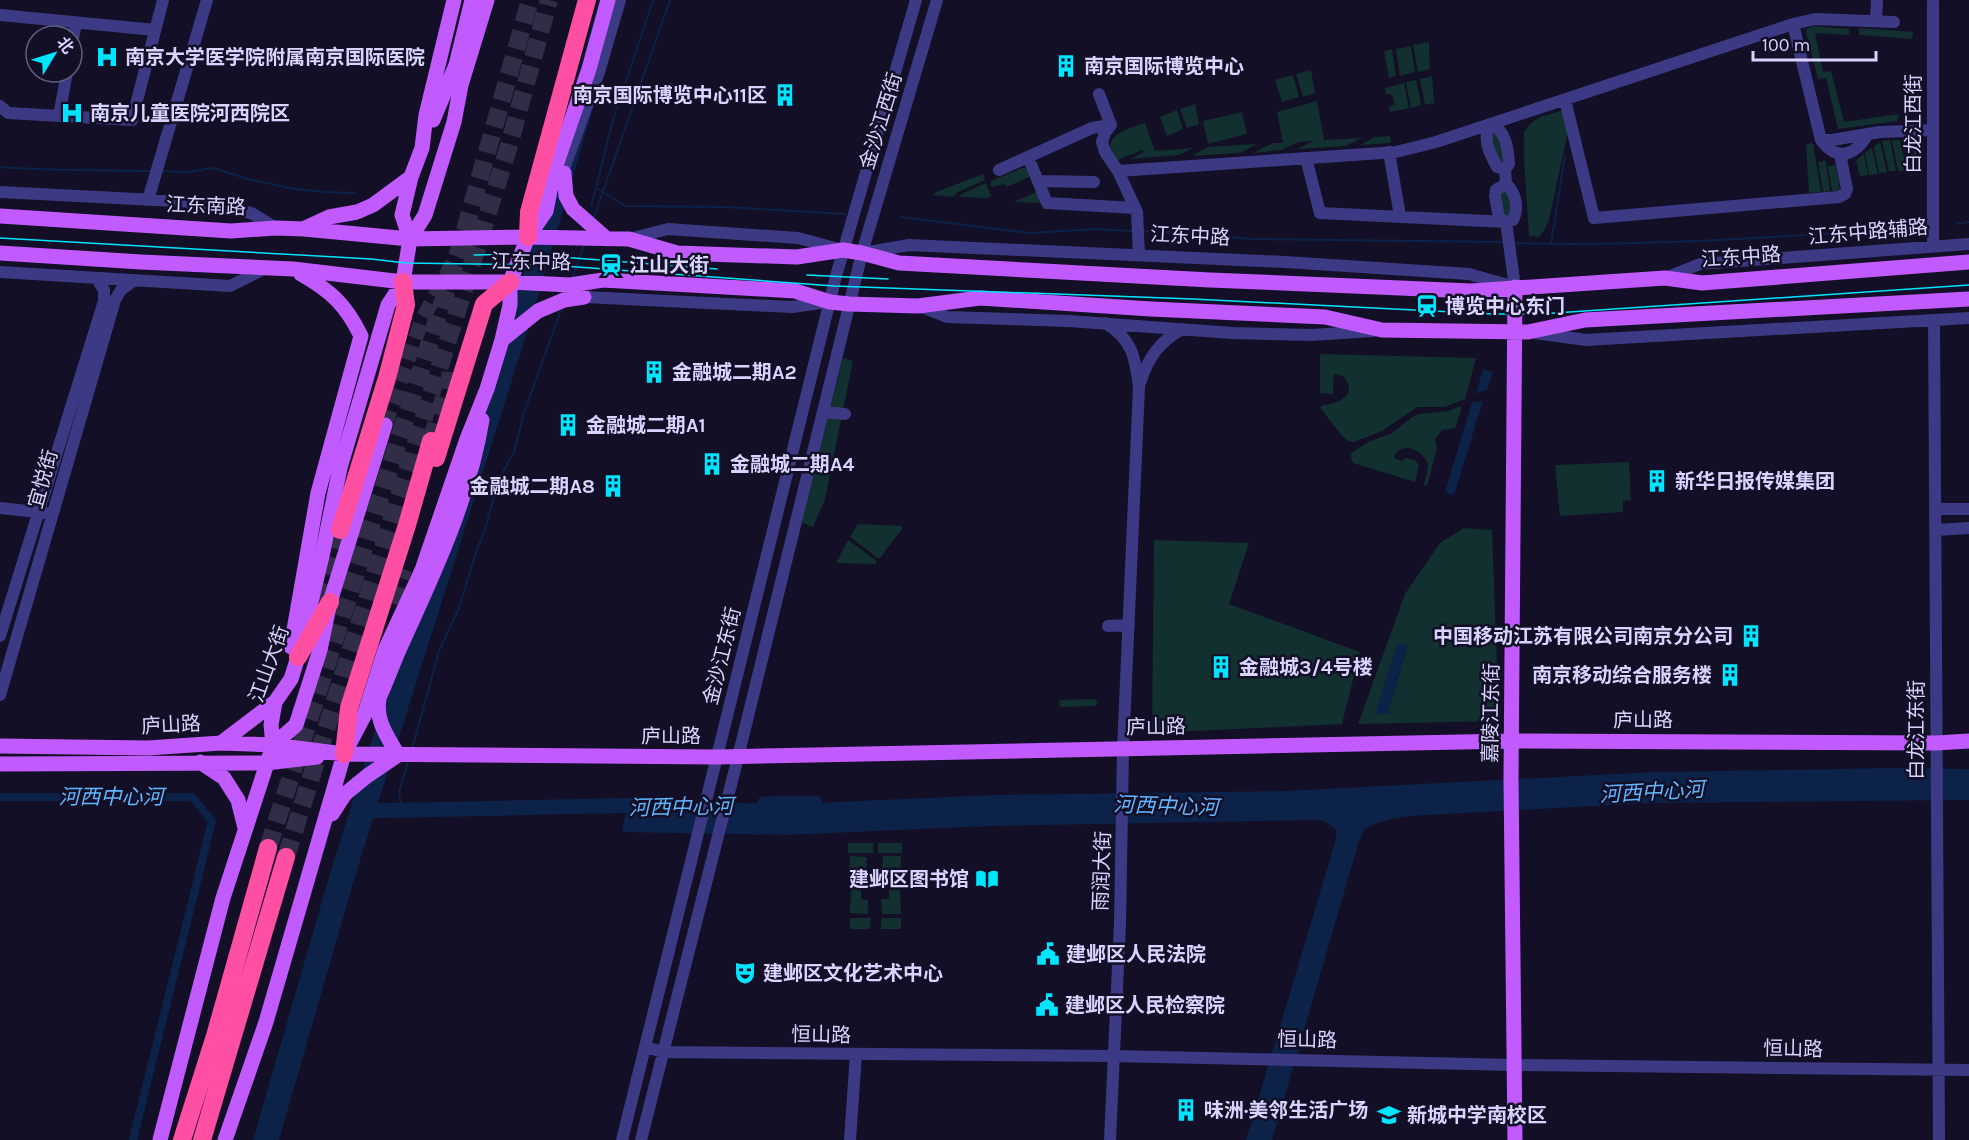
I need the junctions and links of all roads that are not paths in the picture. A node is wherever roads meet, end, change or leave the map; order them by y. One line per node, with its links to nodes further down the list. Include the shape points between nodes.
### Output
1 (163, 0): 18 (street)
2 (207, 0): 42 (street)
3 (454, 0): 29 (main road, via 426,115)
4 (472, 0): 29 (main road, via 456,66)
5 (487, 0): 51 (main road, via 425,215)
6 (587, 0): 50 (highway, via 529,212)
7 (608, 0): 43 (main road, via 554,171)
8 (620, 0): 36 (street)
9 (916, 0): 56 (street, 金沙江西街)
10 (937, 0): 58 (street, 金沙江西街)
11 (1877, 0): 14 (street)
12 (1933, 2): 26 (street, 白龙江西街)
13 (0, 15): 16 (street)
14 (1876, 21): 15 (street); 17 (street, via 1815,19)
15 (1894, 22)
16 (76, 23): 18 (street)
17 (1793, 24): 21 (street); 28 (street)
18 (155, 30): 23 (street, via 132,120)
19 (65, 84): 23 (street)
20 (1099, 94): 25 (street)
21 (1565, 100): 24 (street); 31 (street, via 1594,218 1839,197 1847,189)
22 (0, 106): 23 (street, via 8,113)
23 (59, 116)
24 (1491, 124): 30 (street); 40 (street, via 1503,134 1509,164 1505,169)
25 (1112, 125): 32 (street, via 1092,128); 35 (street, via 1102,142)
26 (1933, 130): 27 (street); 55 (street, 白龙江西街)
27 (1868, 134): 28 (street); 31 (street, via 1857,148)
28 (1821, 140): 31 (street, via 1828,151)
29 (422, 148): 37 (main road)
30 (1389, 152): 33 (street); 46 (street)
31 (1840, 154)
32 (1028, 157): 34 (street); 38 (street)
33 (1306, 158): 35 (street); 46 (street, via 1320,213)
34 (999, 170)
35 (1118, 171): 44 (street)
36 (564, 173): 43 (street); 52 (main road, via 566,196 573,209)
37 (411, 177): 49 (main road, via 373,205 329,217); 51 (main road, via 402,215)
38 (1038, 180): 39 (street); 44 (street, via 1047,203)
39 (1094, 182)
40 (1506, 184): 47 (street, via 1514,194 1517,213); 47 (street, via 1496,190 1495,196 1499,218)
41 (0, 192): 42 (street)
42 (150, 195): 48 (street, via 251,213)
43 (549, 199): 50 (main road, via 546,211)
44 (1135, 208): 59 (street)
45 (0, 216): 48 (main road, 江东南路, via 231,231)
46 (1400, 216): 47 (street)
47 (1506, 222): 70 (street)
48 (276, 228): 49 (main road, 江东南路)
49 (304, 229): 51 (main road, 江东南路)
50 (528, 237): 51 (main road, 江东中路); 52 (main road, 江东中路); 68 (main road)
51 (410, 238): 67 (main road, 江山大街)
52 (607, 239): 53 (main road, 江东中路)
53 (629, 239): 56 (main road, 江东中路, via 677,253 797,257); 56 (street, 江东中路, via 668,229 798,238)
54 (1969, 244): 55 (street, 江东中路辅路)
55 (1933, 245): 64 (street, 江东中路辅路, via 1700,264)
56 (843, 250): 58 (main road, 江东中路); 73 (street, 金沙江东街)
57 (0, 253): 61 (main road)
58 (862, 253): 59 (street, 江东中路, via 909,245); 70 (main road, 江东中路, via 899,263 1221,280 1471,291); 74 (street, 金沙江东街)
59 (1140, 255): 70 (street, 江东中路, via 1469,274)
60 (1969, 262): 64 (main road, 江东中路, via 1702,283)
61 (264, 269): 62 (main road); 66 (street, via 230,286)
62 (293, 269): 67 (main road, 江东中路); 103 (main road, via 324,287 340,302 361,336 318,493 289,657)
63 (0, 272): 65 (street)
64 (1665, 278): 70 (main road, 江东中路)
65 (97, 279): 66 (street); 92 (street, 宜悦街, via 104,290 104,301)
66 (133, 281): 93 (street, 宜悦街, via 120,290 116,300)
67 (403, 282): 68 (main road, 江东中路); 95 (highway, via 406,305); 102 (main road, 江山大街, via 388,305 340,468)
68 (510, 282): 69 (main road, 江东中路); 82 (main road, via 510,305); 97 (highway, via 484,304)
69 (570, 285): 71 (street); 73 (main road, 江东中路, via 603,280 795,291)
70 (1515, 287): 81 (main road, 嘉陵江东街)
71 (584, 297): 73 (street, via 792,307); 82 (main road, via 538,311)
72 (1969, 299): 81 (main road, 江东中路, via 1585,321)
73 (830, 302): 74 (main road, 江东中路); 118 (street, 金沙江东街, via 765,540)
74 (849, 304): 75 (main road, 江东中路); 85 (street, 金沙江东街)
75 (918, 306): 78 (street, 江东中路, via 946,317); 80 (main road, 江东中路, via 980,298 1325,317)
76 (1969, 318): 77 (street, 江东中路)
77 (1934, 321): 81 (street, 江东中路, via 1586,340); 91 (street, 白龙江东街)
78 (1105, 323): 79 (street, 江东中路); 83 (street, via 1117,330 1131,348)
79 (1182, 329): 80 (street, 江东中路, via 1311,336); 83 (street, via 1157,347)
80 (1382, 330): 81 (main road, 江东中路)
81 (1522, 331): 108 (main road, 嘉陵江东街)
82 (502, 340): 84 (main road)
83 (1139, 387): 100 (street, 雨润大街)
84 (487, 389): 105 (main road, via 477,447 445,548); 107 (main road, via 422,570 385,650)
85 (823, 412): 86 (street); 117 (street, 金沙江东街)
86 (845, 414)
87 (385, 425): 98 (main road)
88 (431, 441): 115 (highway, via 349,708)
89 (0, 508): 92 (street)
90 (1969, 509): 91 (street)
91 (1936, 510): 96 (street, 白龙江东街)
92 (38, 513): 93 (street); 101 (street, 宜悦街)
93 (53, 514): 104 (street, 宜悦街)
94 (1969, 528): 96 (street)
95 (340, 530)
96 (1936, 530): 111 (street, 白龙江东街)
97 (403, 569)
98 (330, 602): 102 (highway); 112 (main road, via 320,650 296,725)
99 (1108, 626): 100 (street)
100 (1129, 626): 114 (street, 雨润大街)
101 (0, 636)
102 (298, 657): 103 (main road, 江山大街)
103 (291, 679): 106 (main road, 江山大街)
104 (0, 695)
105 (379, 699): 107 (main road); 116 (main road, via 380,723)
106 (275, 702): 110 (main road); 112 (main road, 江山大街)
107 (364, 716): 115 (main road)
108 (1512, 741): 111 (main road, 庐山路); 114 (main road, 庐山路); 131 (main road, 嘉陵江东街)
109 (1969, 741): 111 (main road, 庐山路)
110 (220, 743): 112 (main road, 庐山路); 113 (main road, 庐山路, via 148,748)
111 (1936, 743): 132 (street, 白龙江东街)
112 (273, 745): 115 (main road, 庐山路); 120 (main road, 江山大街)
113 (0, 746)
114 (1123, 749): 117 (main road, 庐山路); 130 (street, 雨润大街)
115 (344, 754): 116 (main road, 庐山路); 120 (main road, 庐山路); 122 (main road)
116 (398, 755): 118 (main road, 庐山路); 122 (main road, via 345,794)
117 (738, 756): 118 (main road, 庐山路); 128 (street, 金沙江东街)
118 (717, 757): 127 (street, 金沙江东街)
119 (200, 762): 120 (main road, 庐山路); 121 (main road, 庐山路); 123 (main road, via 224,778 238,800)
120 (266, 763): 123 (main road, 江山大街)
121 (0, 764)
122 (324, 826): 137 (main road, via 266,1023)
123 (245, 829): 134 (main road, 江山大街, via 198,989)
124 (268, 848): 126 (highway)
125 (286, 857): 126 (highway)
126 (223, 1040): 135 (highway); 136 (highway)
127 (645, 1047): 128 (street, 恒山路); 138 (street, 金沙江东街)
128 (663, 1052): 129 (street, 恒山路); 139 (street, 金沙江东街)
129 (856, 1054): 130 (street, 恒山路); 140 (street)
130 (1114, 1056): 131 (street, 恒山路); 141 (street, 雨润大街)
131 (1514, 1065): 132 (street, 恒山路); 142 (main road, 嘉陵江东街)
132 (1938, 1070): 133 (street, 恒山路); 143 (street, 白龙江东街)
133 (1969, 1070)
134 (160, 1140)
135 (182, 1140)
136 (202, 1140)
137 (225, 1140)
138 (622, 1140)
139 (641, 1140)
140 (849, 1140)
141 (1110, 1140)
142 (1515, 1140)
143 (1939, 1140)

